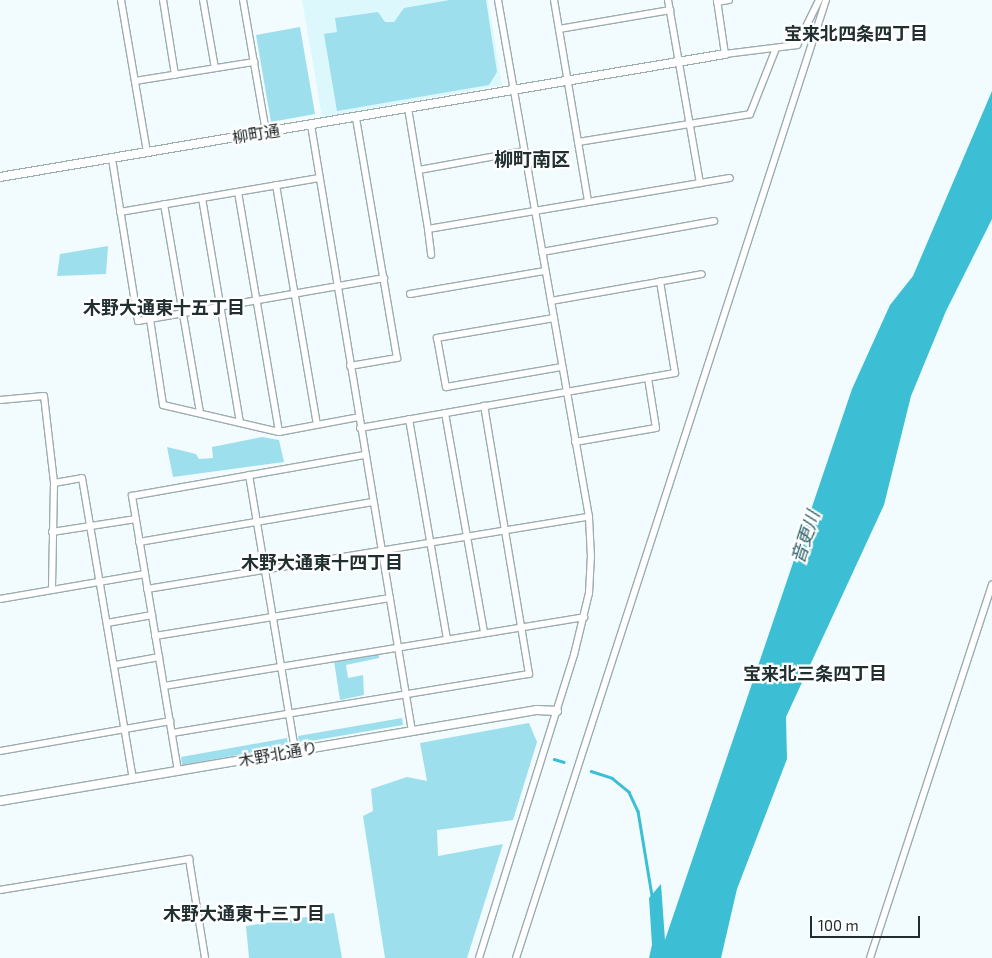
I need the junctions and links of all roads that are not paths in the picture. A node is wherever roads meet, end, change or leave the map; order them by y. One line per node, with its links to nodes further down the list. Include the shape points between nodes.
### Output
1 (121, 0): 21 (street)
2 (163, 0): 19 (street)
3 (203, 0): 18 (street)
4 (243, 0): 16 (street)
5 (498, 0): 22 (street)
6 (554, 0): 13 (street)
7 (668, 0): 12 (street)
8 (728, 0): 11 (street)
9 (819, 0): 14 (street, via 802,41)
10 (826, 0): 126 (street)
11 (717, 1): 15 (street)
12 (670, 10): 13 (street); 17 (street)
13 (559, 29): 20 (street)
14 (775, 51): 15 (street); 25 (street, via 750,114)
15 (725, 54): 17 (street, 柳町通)
16 (254, 62): 18 (street); 27 (street)
17 (679, 62): 20 (street, 柳町通); 25 (street)
18 (215, 68): 19 (street)
19 (175, 75): 21 (street)
20 (567, 80): 22 (street, 柳町通); 28 (street)
21 (135, 81): 30 (street)
22 (513, 89): 23 (street, 柳町通); 29 (street)
23 (408, 108): 24 (street, 柳町通); 32 (street)
24 (356, 117): 26 (street, 柳町通); 50 (street)
25 (690, 124): 28 (street); 36 (street)
26 (310, 125): 27 (street, 柳町通); 34 (street)
27 (266, 132): 30 (street, 柳町通)
28 (578, 142): 40 (street)
29 (524, 151): 32 (street); 42 (street)
30 (147, 152): 31 (street, 柳町通)
31 (112, 159): 33 (street, 柳町通); 43 (street)
32 (419, 170): 45 (street)
33 (0, 177)
34 (319, 178): 37 (street); 52 (street)
35 (730, 178): 36 (street)
36 (700, 183): 40 (street)
37 (276, 185): 38 (street); 53 (street)
38 (238, 192): 39 (street); 55 (street)
39 (202, 198): 41 (street); 57 (street)
40 (588, 202): 42 (street)
41 (164, 204): 43 (street); 58 (street)
42 (534, 211): 45 (street); 46 (street)
43 (120, 212): 60 (street, via 138,321)
44 (714, 222): 46 (street)
45 (428, 229): 47 (street)
46 (542, 252): 48 (street)
47 (431, 255)
48 (545, 271): 54 (street); 56 (street)
49 (702, 274): 51 (street)
50 (384, 278): 52 (street); 61 (street, via 397,358)
51 (660, 281): 56 (street); 63 (street, via 675,373)
52 (337, 286): 53 (street); 61 (street)
53 (294, 293): 55 (street); 72 (street)
54 (410, 294)
55 (256, 300): 57 (street); 74 (street)
56 (551, 300): 59 (street)
57 (220, 306): 58 (street); 71 (street)
58 (183, 313): 60 (street); 67 (street)
59 (554, 318): 62 (street); 62 (street, via 437,338 446,387)
60 (150, 319): 67 (street, via 163,404)
61 (350, 366): 69 (street)
62 (562, 367): 64 (street)
63 (648, 378): 64 (street); 75 (street, via 656,428)
64 (567, 391): 66 (street); 75 (street)
65 (0, 400): 78 (street, via 44,396)
66 (484, 406): 68 (street); 84 (street)
67 (200, 413): 71 (street)
68 (445, 413): 70 (street); 86 (street)
69 (359, 417): 72 (street); 73 (street)
70 (409, 419): 73 (street); 88 (street)
71 (240, 422): 74 (street)
72 (317, 425): 74 (street)
73 (360, 428): 76 (street)
74 (278, 432)
75 (575, 442): 80 (street)
76 (365, 455): 77 (street); 79 (street)
77 (249, 475): 81 (street, via 132,496); 82 (street)
78 (54, 483): 83 (street, via 82,478); 85 (street)
79 (373, 502): 82 (street); 89 (street)
80 (589, 517): 84 (street); 100 (street, via 591,557)
81 (136, 519): 83 (street); 87 (street)
82 (256, 522): 87 (street); 90 (street)
83 (91, 526): 85 (street); 92 (street)
84 (505, 530): 86 (street); 102 (street)
85 (52, 532): 95 (street)
86 (466, 537): 88 (street); 103 (street)
87 (140, 542): 91 (street)
88 (430, 542): 89 (street); 105 (street)
89 (381, 551): 90 (street); 96 (street)
90 (265, 570): 94 (street); 99 (street)
91 (145, 574): 92 (street); 94 (street)
92 (100, 582): 95 (street); 101 (street)
93 (992, 584): 127 (street)
94 (147, 589): 98 (street)
95 (52, 590): 97 (street)
96 (390, 598): 99 (street); 106 (street)
97 (0, 599)
98 (152, 615): 101 (street); 104 (street)
99 (272, 617): 104 (street); 109 (street)
100 (584, 617): 102 (street); 112 (street)
101 (107, 623): 108 (street)
102 (521, 627): 103 (street); 111 (street, via 529,674)
103 (484, 633): 105 (street)
104 (155, 636): 107 (street)
105 (447, 639): 106 (street)
106 (398, 648): 109 (street); 111 (street)
107 (159, 657): 108 (street); 110 (street)
108 (115, 665): 115 (street)
109 (281, 667): 110 (street); 113 (street)
110 (164, 686): 114 (street)
111 (406, 694): 113 (street); 116 (street)
112 (556, 711): 116 (street, 木野北通り, via 537,710); 125 (street)
113 (289, 714): 117 (street); 119 (street)
114 (170, 720): 115 (street); 117 (street)
115 (126, 729): 118 (street); 121 (street)
116 (412, 731): 119 (street, 木野北通り)
117 (172, 733): 120 (street)
118 (0, 751)
119 (295, 751): 120 (street, 木野北通り)
120 (178, 771): 121 (street, 木野北通り)
121 (133, 779): 122 (street, 木野北通り)
122 (0, 801)
123 (0, 890): 124 (street, via 189,859)
124 (205, 958)
125 (479, 958)
126 (516, 958)
127 (870, 958)

